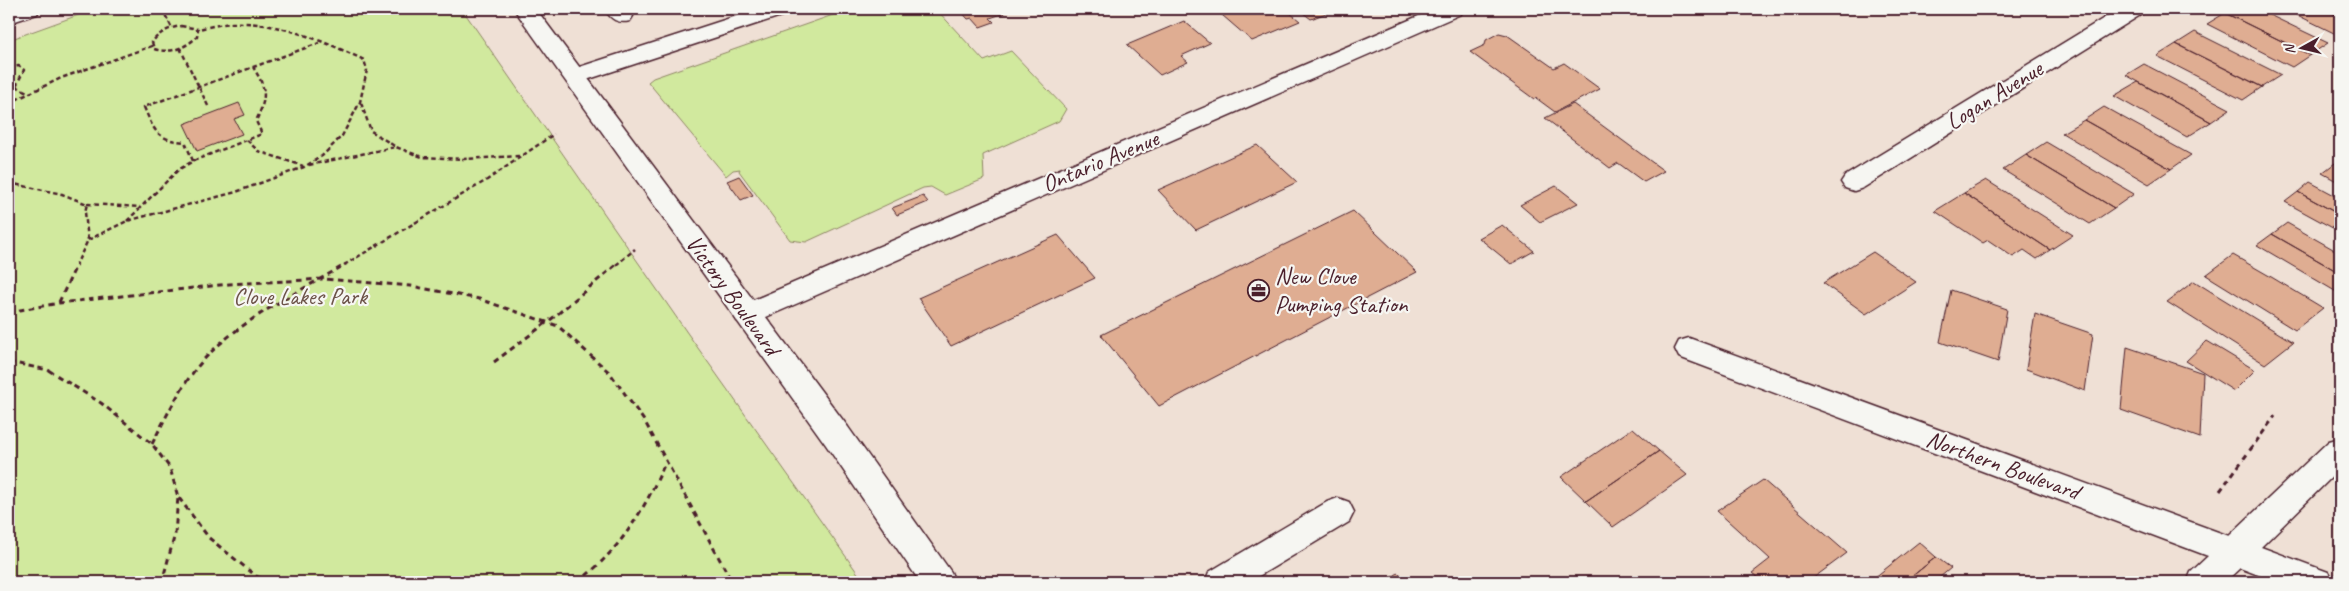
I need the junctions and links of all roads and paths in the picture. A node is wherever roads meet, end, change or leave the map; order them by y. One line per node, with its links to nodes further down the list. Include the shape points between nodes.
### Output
1 (29, 9): 7 (street)
2 (162, 9): 8 (path)
3 (525, 9): 15 (street, Victory Boulevard)
4 (779, 9): 15 (street)
5 (1453, 9): 39 (street, Ontario Avenue)
6 (2134, 9): 29 (street, Logan Avenue)
7 (9, 16)
8 (172, 28): 9 (path, via 188,26); 11 (path, via 155,38)
9 (198, 29): 10 (path, via 232,23 261,24); 12 (path, via 198,37)
10 (319, 43): 14 (path); 20 (path, via 337,47 364,60 367,70)
11 (152, 46): 12 (path, via 158,51); 19 (path)
12 (180, 48): 17 (path)
13 (9, 67): 16 (path, via 20,66 24,70)
14 (253, 68): 17 (path); 24 (path, via 266,89 266,99 256,121 262,134)
15 (575, 76): 39 (street, Victory Boulevard)
16 (16, 86): 18 (path); 19 (path)
17 (199, 87): 22 (path); 27 (path, via 144,107 158,137 185,142)
18 (9, 89)
19 (28, 92): 21 (path)
20 (360, 102): 25 (path, via 371,131); 28 (path, via 342,136 322,156)
21 (9, 103)
22 (209, 108)
23 (554, 134): 26 (path)
24 (247, 140): 27 (path); 28 (path, via 258,151)
25 (396, 147): 26 (path, via 438,159); 28 (path)
26 (520, 156): 36 (path, via 487,180)
27 (193, 161): 32 (path, via 178,170)
28 (304, 167): 33 (path, via 236,192)
29 (1854, 182)
30 (9, 183): 31 (path, via 62,194)
31 (87, 204): 32 (path); 34 (path, via 84,212)
32 (140, 207): 33 (path)
33 (126, 221): 34 (path)
34 (88, 240): 37 (path)
35 (636, 248): 40 (path)
36 (324, 279): 37 (path, via 229,284); 40 (path, via 411,286 479,299); 45 (path, via 249,322 208,355 191,374)
37 (59, 303): 38 (path)
38 (9, 312)
39 (747, 314): 56 (street, Victory Boulevard)
40 (547, 322): 43 (path); 47 (path, via 558,326 610,373 645,422)
41 (1689, 350): 51 (street, Northern Boulevard)
42 (9, 362): 45 (path, via 48,370 101,403)
43 (494, 362)
44 (2275, 416): 48 (path)
45 (152, 444): 49 (path, via 170,468)
46 (2340, 450): 51 (street)
47 (666, 462): 54 (path, via 649,502 619,546 596,570); 55 (path)
48 (2220, 492)
49 (178, 497): 52 (path, via 175,534); 53 (path, via 209,538 256,576)
50 (1338, 512): 57 (street)
51 (2237, 551): 58 (street); 59 (street, Northern Boulevard)
52 (162, 582)
53 (269, 582)
54 (578, 582)
55 (732, 582)
56 (939, 582)
57 (1221, 582)
58 (2203, 582)
59 (2316, 582)

